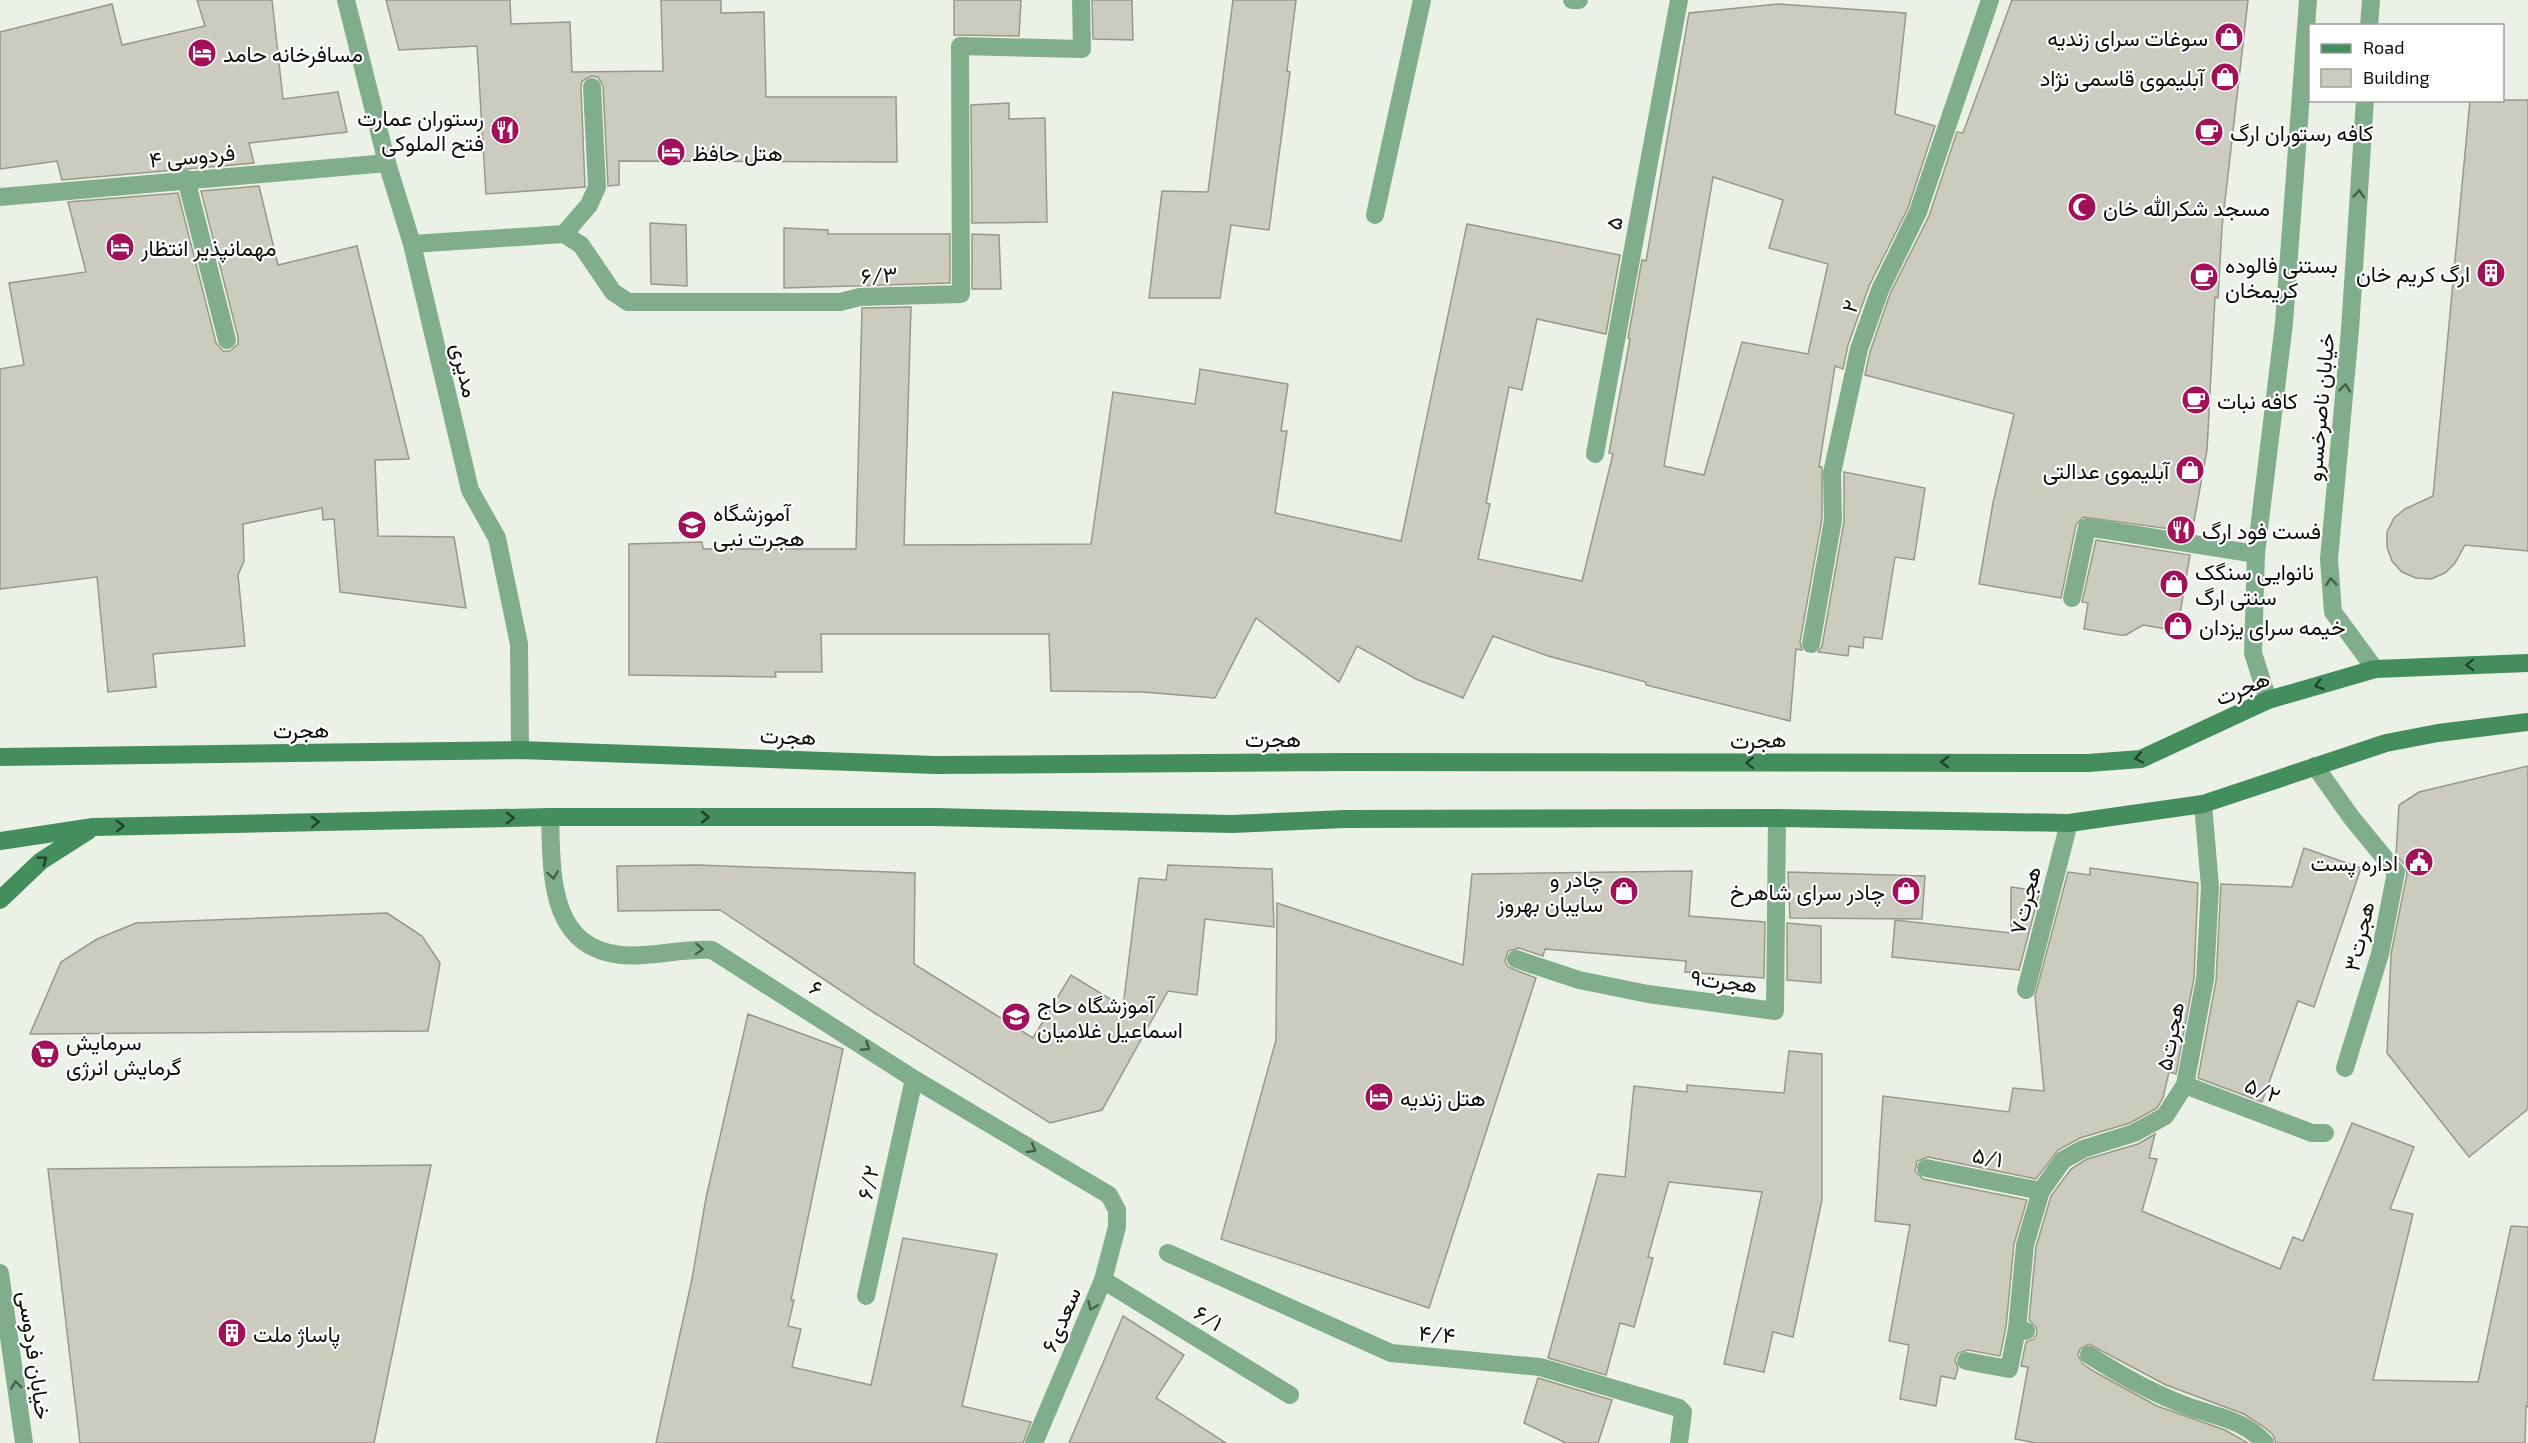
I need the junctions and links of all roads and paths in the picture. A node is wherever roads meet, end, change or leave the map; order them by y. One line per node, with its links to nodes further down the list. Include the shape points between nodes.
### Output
1 (346, 0): 13 (street, مدیری)
2 (1081, 0): 17 (street, ۶/۳, via 1082,49 960,46 961,294 860,297 840,302 628,302 613,292 581,245)
3 (1422, 0): 16 (street)
4 (1571, 0): 5 (street)
5 (1579, 0)
6 (1678, 0): 20 (street, ۵)
7 (1990, 0): 23 (street, ۲, via 1918,212 1880,290 1859,349 1832,473 1833,520)
8 (2308, 0): 21 (street, via 2284,323)
9 (2371, 0): 10 (street)
10 (2369, 24)
11 (591, 87): 17 (street, via 597,187 589,206)
12 (2365, 102): 25 (street, خیابان ناصرخسرو, one-way to 12, via 2333,612 2329,560)
13 (387, 163): 14 (street, فردوسی ۴); 18 (street, مدیری)
14 (186, 179): 15 (street, فردوسی ۴); 19 (street)
15 (0, 197)
16 (1375, 215)
17 (564, 234): 18 (street)
18 (412, 243): 28 (street, مدیری, via 470,490 497,538 519,644)
19 (227, 340)
20 (1595, 454)
21 (2256, 554): 22 (street, via 2087,528); 26 (street, via 2253,653)
22 (2072, 598)
23 (1811, 644)
24 (2528, 663): 25 (main road, هجرت, one-way to 25)
25 (2375, 669): 26 (main road, هجرت, one-way to 26)
26 (2268, 700): 28 (main road, هجرت, one-way to 28, via 2141,759 2088,763 935,765)
27 (2528, 722): 30 (main road, via 2386,743)
28 (520, 750): 29 (main road, هجرت)
29 (0, 757)
30 (2315, 766): 31 (main road); 40 (street, هجرت۳, via 2396,872 2380,954)
31 (2203, 804): 34 (main road); 42 (street, هجرت۵, via 2210,886 2205,979)
32 (550, 817): 33 (main road, one-way to 33, via 935,817 1232,824 1345,819); 35 (main road, one-way to 32); 41 (street, ۶, one-way to 41, via 552,873 562,917 577,938 600,951 622,956 712,950)
33 (1776, 818): 34 (main road); 38 (street, هجرت۹, via 1775,1011 1648,994 1579,980)
34 (2069, 823): 39 (street, هجرت۷)
35 (93, 827): 36 (main road); 37 (main road, one-way to 35, via 41,861)
36 (0, 841)
37 (0, 900)
38 (1516, 959)
39 (2026, 990)
40 (2345, 1068)
41 (914, 1079): 46 (street, ۶, one-way to 46, via 1110,1195); 50 (street, ۶/۲)
42 (2185, 1084): 43 (street, ۵/۲, via 2312,1133); 45 (street, هجرت۵, via 2165,1116 2134,1133 2083,1149 2063,1160)
43 (2325, 1133)
44 (1926, 1168): 45 (street, ۵/۱)
45 (2041, 1191): 52 (street, هجرت۵, via 2025,1245 2021,1330 2009,1369)
46 (1117, 1210): 49 (street, سعدی۶, via 1117,1227)
47 (1168, 1253): 56 (street, ۴/۴, via 1392,1353 1540,1367 1679,1408 1684,1421)
48 (0, 1273): 54 (street, خیابان فردوسی, one-way to 48)
49 (1103, 1280): 53 (street, ۶/۱); 55 (street, سعدی۶, one-way to 55)
50 (866, 1296)
51 (2089, 1355): 57 (street, via 2129,1381 2254,1430)
52 (1966, 1361)
53 (1290, 1395)
54 (24, 1443)
55 (1034, 1443)
56 (1679, 1443)
57 (2265, 1443)

